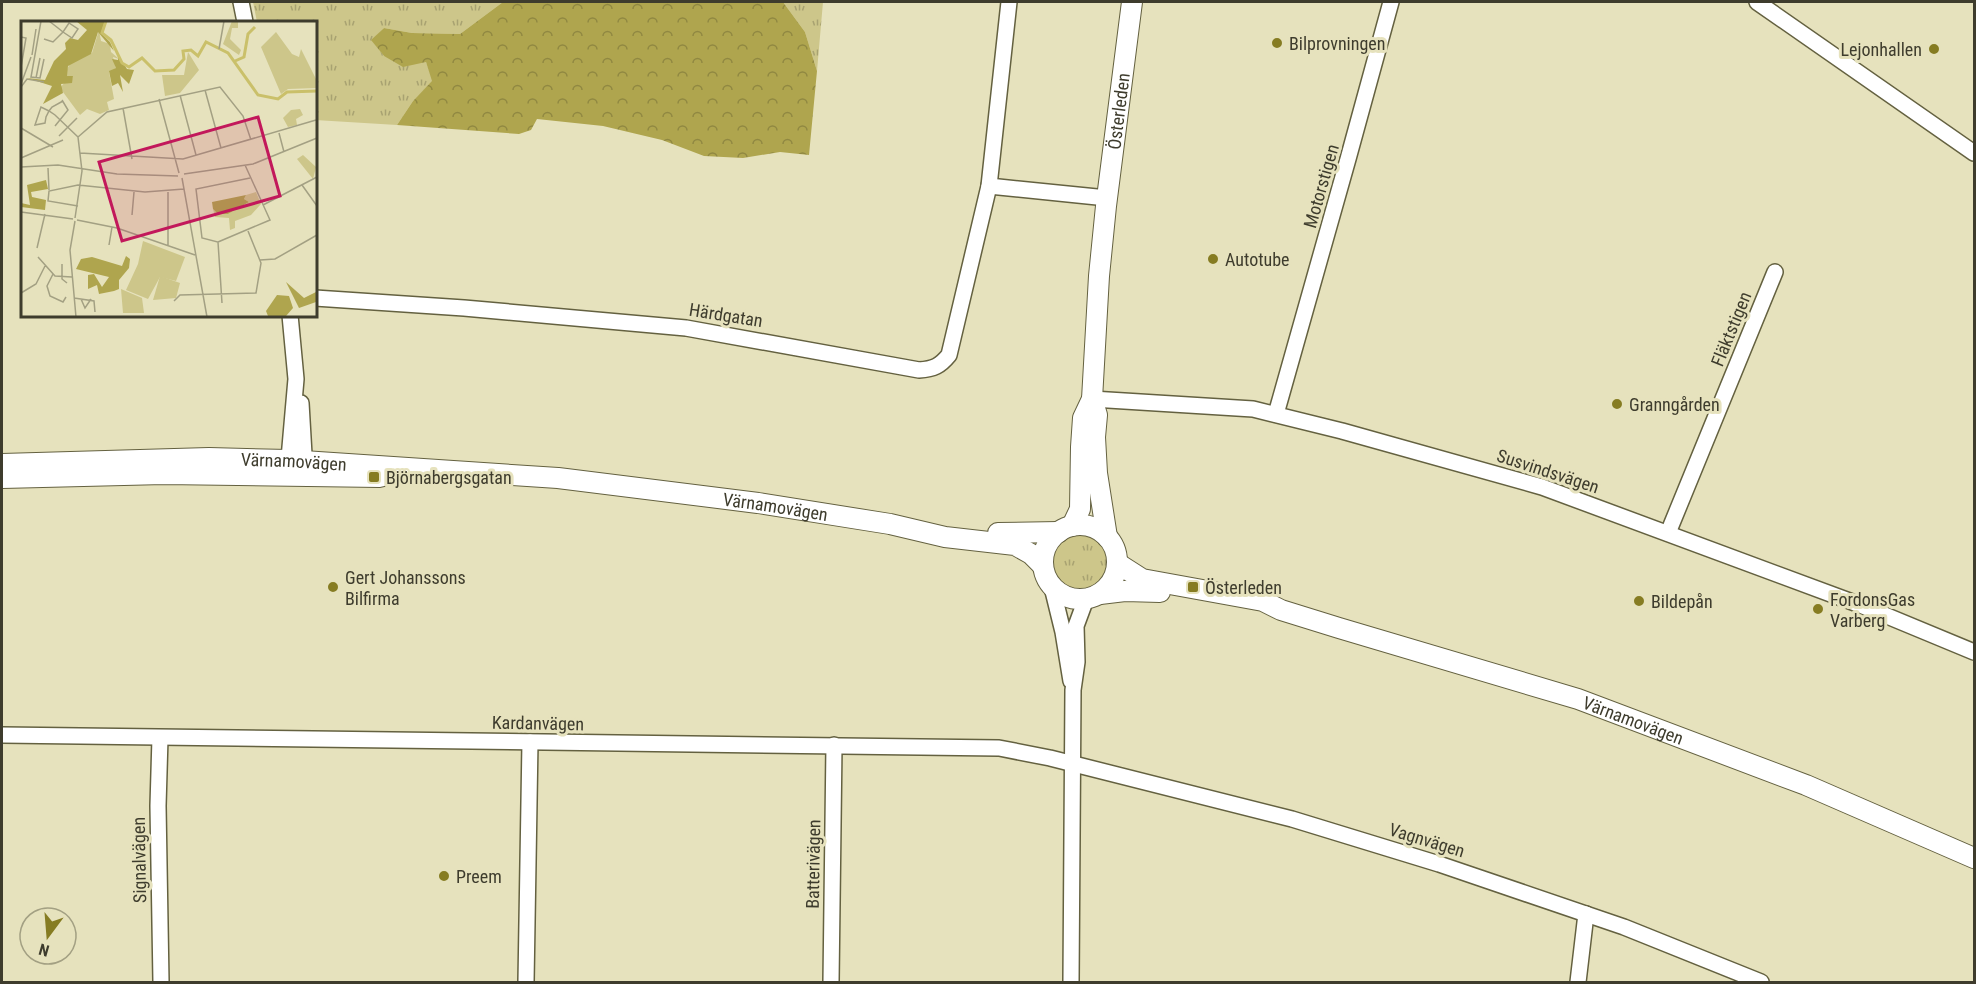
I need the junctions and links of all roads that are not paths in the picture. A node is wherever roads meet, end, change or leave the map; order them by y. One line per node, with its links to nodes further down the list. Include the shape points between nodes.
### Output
1 (241, 2): 6 (street)
2 (1009, 2): 8 (street, Härdgatan)
3 (1132, 2): 9 (main road, Österleden)
4 (1391, 2): 14 (street, Motorstigen)
5 (1757, 2): 7 (street)
6 (245, 21)
7 (1974, 153)
8 (989, 186): 9 (street); 11 (street, Härdgatan, via 949,355 933,369 919,370 686,328)
9 (1107, 198): 13 (main road, Österleden)
10 (1775, 272): 20 (street, Fläktstigen)
11 (316, 298)
12 (290, 316): 16 (street, via 301,393)
13 (1092, 399): 14 (street, Susvindsvägen, via 1253,409); 19 (main road, Österleden, via 1083,418 1080,509); 21 (main road, Österleden, via 1097,415 1096,473)
14 (1276, 414): 20 (street, Susvindsvägen, via 1542,487)
15 (2, 464): 16 (main road, Värnamovägen, via 209,458)
16 (297, 467): 17 (main road, Värnamovägen); 18 (main road, Värnamovägen, via 558,478)
17 (2, 478)
18 (890, 524): 19 (main road, Värnamovägen, via 999,533); 23 (main road, Värnamovägen, via 945,537 1015,545)
19 (1065, 529): 21 (main road, Värnamovägen, via 1091,527); 23 (main road, via 1046,546)
20 (1668, 533): 27 (street, Susvindsvägen)
21 (1107, 537): 22 (main road)
22 (1117, 563): 25 (main road, via 1112,580); 26 (main road, Värnamovägen, via 1142,579 1263,601)
23 (1042, 565): 24 (main road, Värnamovägen)
24 (1052, 587): 25 (main road, Värnamovägen, via 1068,598); 28 (street)
25 (1093, 596): 26 (main road, Värnamovägen, via 1125,591 1185,594); 28 (street, via 1076,627)
26 (1281, 610): 34 (main road, Värnamovägen, via 1578,699 1806,785)
27 (1974, 652)
28 (1073, 690): 33 (street)
29 (2, 735): 30 (street, Kardanvägen)
30 (160, 738): 31 (street, Kardanvägen); 36 (street, Signalvägen)
31 (530, 742): 32 (street, Kardanvägen); 37 (street)
32 (834, 746): 33 (street, Kardanvägen, via 999,748); 38 (street, Batterivägen)
33 (1072, 764): 35 (street, Vagnvägen, via 1292,819); 39 (street)
34 (1974, 858)
35 (1586, 914): 40 (street); 41 (street, Vagnvägen)
36 (161, 982)
37 (526, 982)
38 (831, 982)
39 (1071, 982)
40 (1578, 982)
41 (1761, 982)

